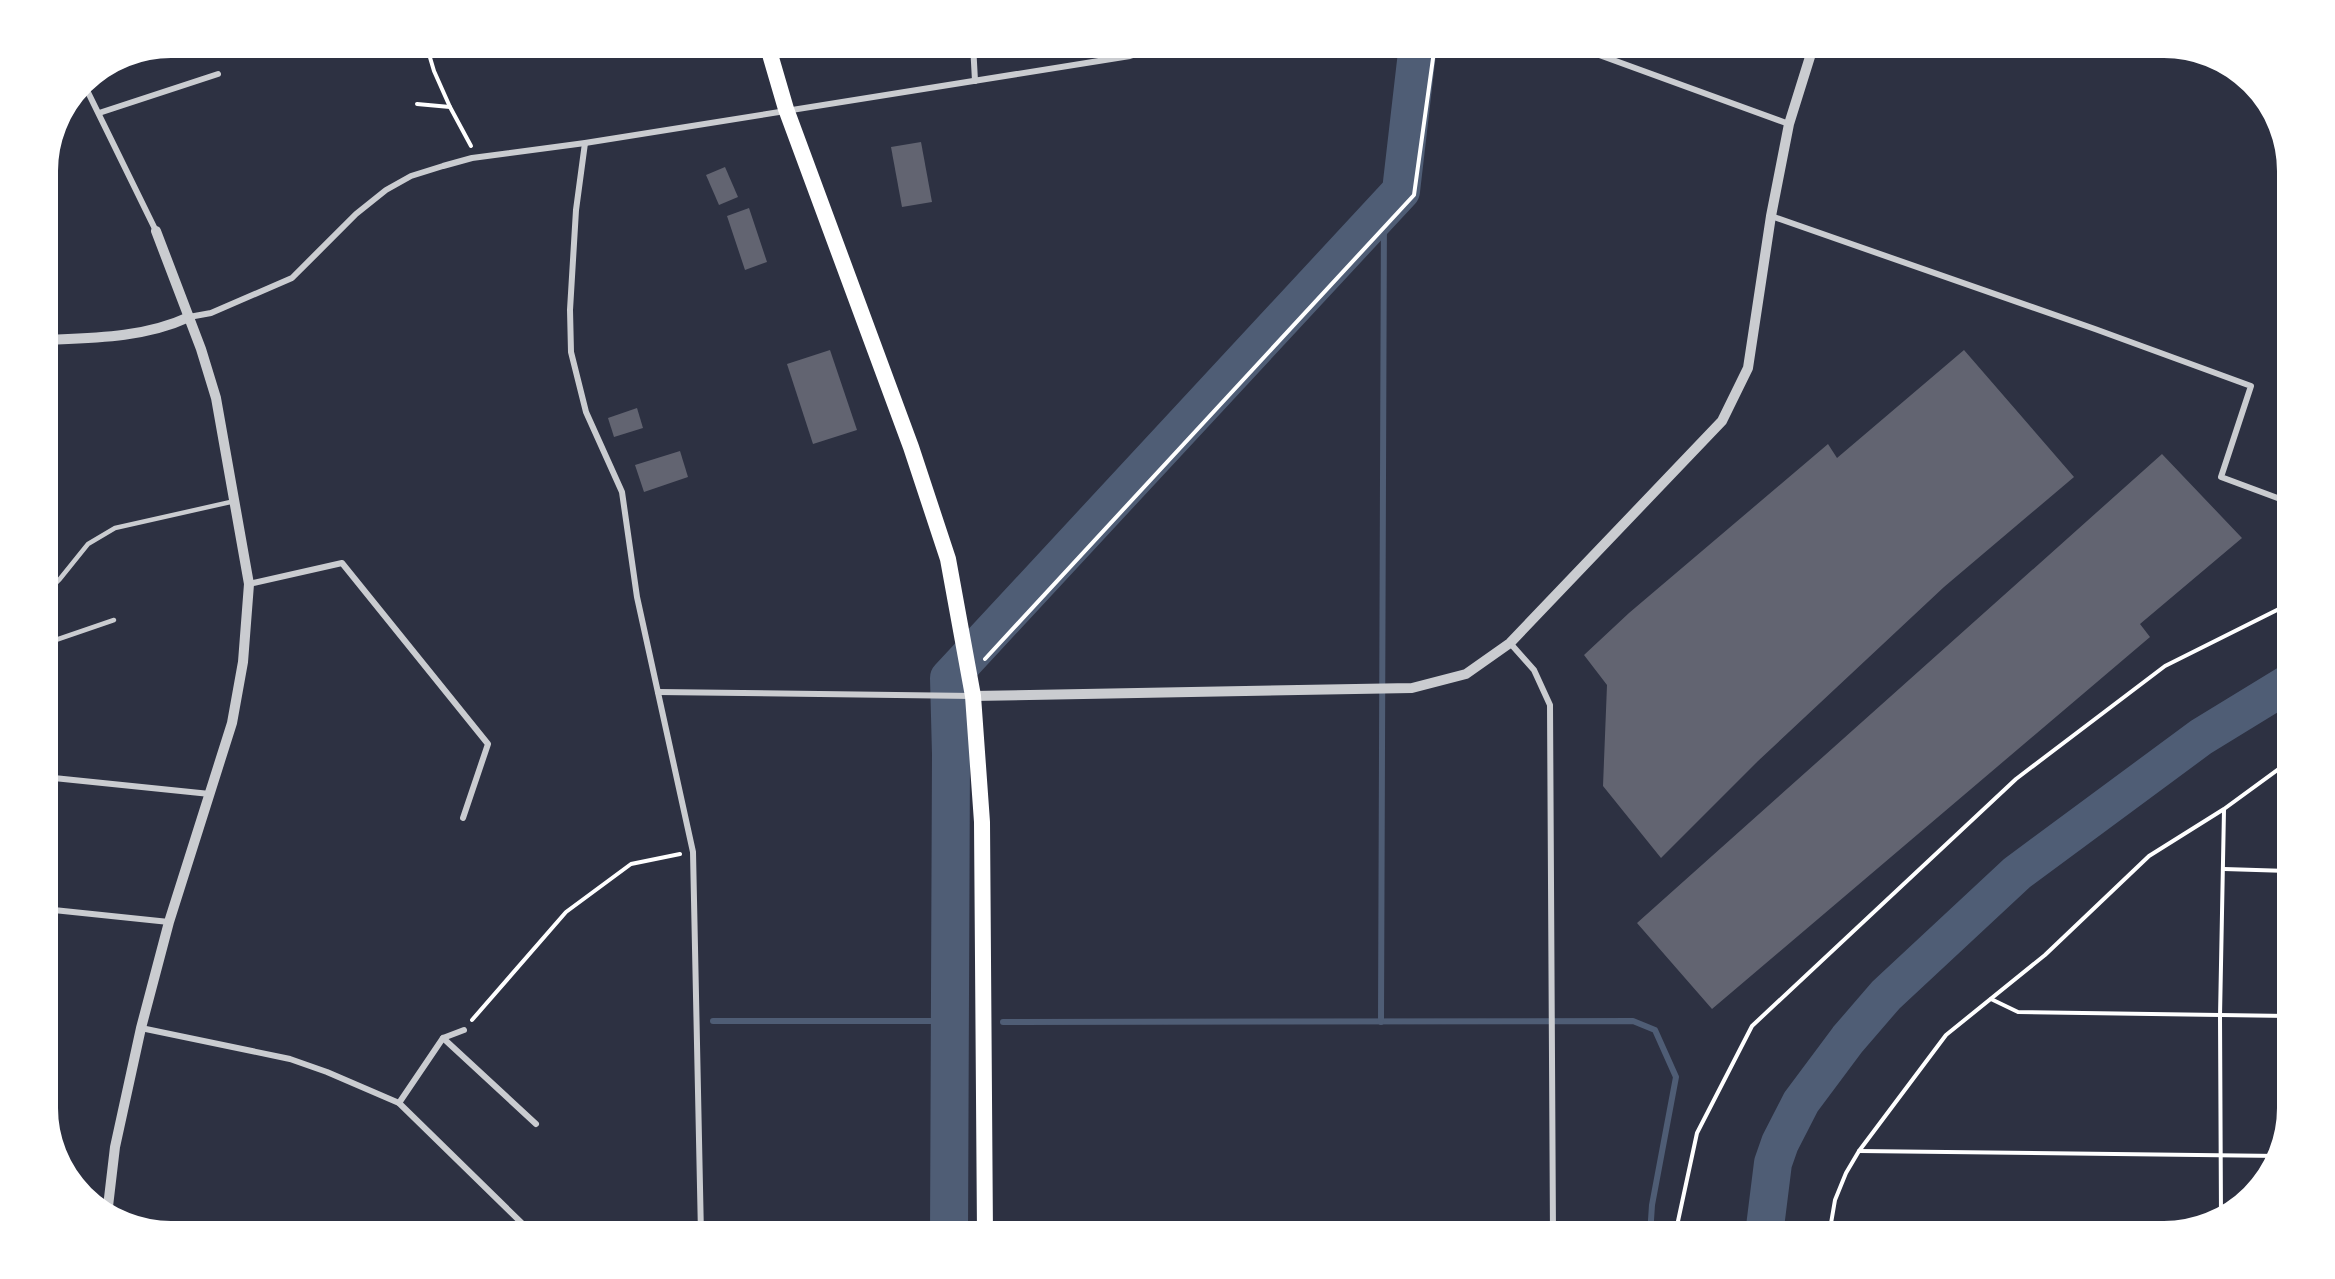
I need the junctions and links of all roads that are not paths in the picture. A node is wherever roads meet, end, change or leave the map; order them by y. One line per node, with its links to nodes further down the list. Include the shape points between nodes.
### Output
1 (770, 54): 9 (highway)
2 (974, 54): 7 (street)
3 (1134, 54): 7 (street)
4 (1597, 54): 11 (street)
5 (1811, 54): 11 (street)
6 (218, 74): 10 (street)
7 (975, 81): 9 (street)
8 (87, 89): 10 (street)
9 (786, 110): 12 (street); 25 (highway, via 911,447 948,559)
10 (99, 113): 14 (street)
11 (1790, 124): 13 (street)
12 (585, 143): 15 (street, via 474,158 411,176 356,214 292,278 211,313); 24 (street, via 576,210 571,352 586,412 622,492 637,597)
13 (1771, 216): 17 (street, via 2251,386 2221,477); 23 (street, via 1748,368 1722,421)
14 (156, 231): 15 (street)
15 (189, 317): 16 (street, via 142,332); 18 (street, via 216,398)
16 (54, 339)
17 (2281, 499)
18 (235, 501): 19 (street); 20 (lane, via 115,528 88,544)
19 (249, 584): 27 (street, via 236,703); 28 (street, via 342,563 488,744)
20 (54, 585)
21 (114, 620): 22 (lane)
22 (54, 641)
23 (1510, 643): 25 (street, via 1466,674 1412,688); 41 (street, via 1534,670 1550,705)
24 (658, 692): 25 (street); 37 (street, via 693,852)
25 (972, 696): 40 (highway, via 982,822)
26 (54, 778): 27 (street)
27 (210, 794): 30 (street)
28 (463, 818)
29 (54, 910): 30 (street)
30 (169, 922): 31 (street)
31 (141, 1028): 34 (street, via 290,1059); 36 (street, via 115,1147)
32 (464, 1030): 33 (street)
33 (443, 1038): 34 (street); 35 (street)
34 (399, 1103): 38 (street)
35 (536, 1124)
36 (108, 1206)
37 (701, 1224): 39 (street)
38 (523, 1225)
39 (697, 1225)
40 (985, 1225)
41 (1553, 1225)

